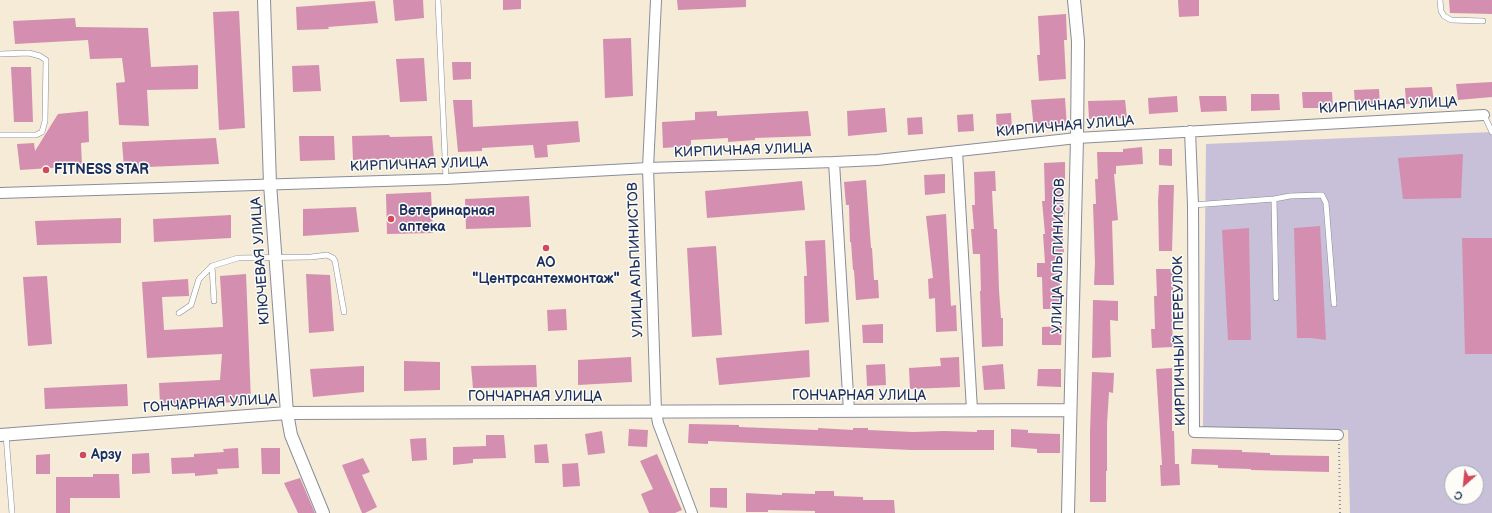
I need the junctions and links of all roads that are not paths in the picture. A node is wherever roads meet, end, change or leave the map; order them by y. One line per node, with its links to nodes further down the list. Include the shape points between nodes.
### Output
1 (264, 0): 17 (street, КЛЮЧЕВАЯ УЛИЦА)
2 (438, 0): 16 (lane)
3 (656, 0): 15 (street, УЛИЦА АЛЬПИНИСТОВ)
4 (1074, 0): 12 (street, УЛИЦА АЛЬПИНИСТОВ, via 1078,41)
5 (1440, 0): 6 (lane, via 1441,11 1451,20)
6 (1483, 21)
7 (0, 54): 11 (lane, via 29,53 46,60 45,121 42,132 36,135)
8 (1484, 115): 9 (street, КИРПИЧНАЯ УЛИЦА); 10 (lane)
9 (1190, 131): 12 (street, КИРПИЧНАЯ УЛИЦА); 20 (street, КИРПИЧНЫЙ ПЕРЕУЛОК)
10 (1492, 132)
11 (0, 134)
12 (1077, 138): 13 (street, КИРПИЧНАЯ УЛИЦА); 29 (street, УЛИЦА АЛЬПИНИСТОВ)
13 (957, 151): 14 (street, КИРПИЧНАЯ УЛИЦА); 28 (street)
14 (834, 162): 15 (street, КИРПИЧНАЯ УЛИЦА); 31 (street)
15 (648, 168): 16 (street, КИРПИЧНАЯ УЛИЦА); 30 (street, УЛИЦА АЛЬПИНИСТОВ)
16 (446, 179): 17 (street, КИРПИЧНАЯ УЛИЦА)
17 (270, 184): 18 (street, КИРПИЧНАЯ УЛИЦА); 21 (street, КЛЮЧЕВАЯ УЛИЦА)
18 (0, 193)
19 (1274, 199): 20 (lane); 23 (lane); 25 (lane, via 1306,195 1324,197)
20 (1193, 205): 34 (street, КИРПИЧНЫЙ ПЕРЕУЛОК, via 1194,432)
21 (275, 258): 22 (lane, via 238,258); 26 (lane, via 327,255 333,258); 32 (street, КЛЮЧЕВАЯ УЛИЦА)
22 (212, 266): 24 (lane); 27 (lane, via 199,279 191,305)
23 (1276, 298)
24 (214, 301)
25 (1334, 304)
26 (344, 312)
27 (179, 313)
28 (972, 410): 29 (street, ГОНЧАРНАЯ УЛИЦА); 31 (street, ГОНЧАРНАЯ УЛИЦА)
29 (1070, 410): 38 (street, УЛИЦА АЛЬПИНИСТОВ)
30 (656, 411): 31 (street, ГОНЧАРНАЯ УЛИЦА); 32 (street, ГОНЧАРНАЯ УЛИЦА); 37 (street, УЛИЦА АЛЬПИНИСТОВ, via 658,423)
31 (849, 411)
32 (287, 413): 33 (street, ГОНЧАРНАЯ УЛИЦА); 36 (street, КЛЮЧЕВАЯ УЛИЦА, via 291,435)
33 (3, 435): 35 (lane)
34 (1338, 435)
35 (12, 513)
36 (323, 513)
37 (692, 513)
38 (1068, 513)

